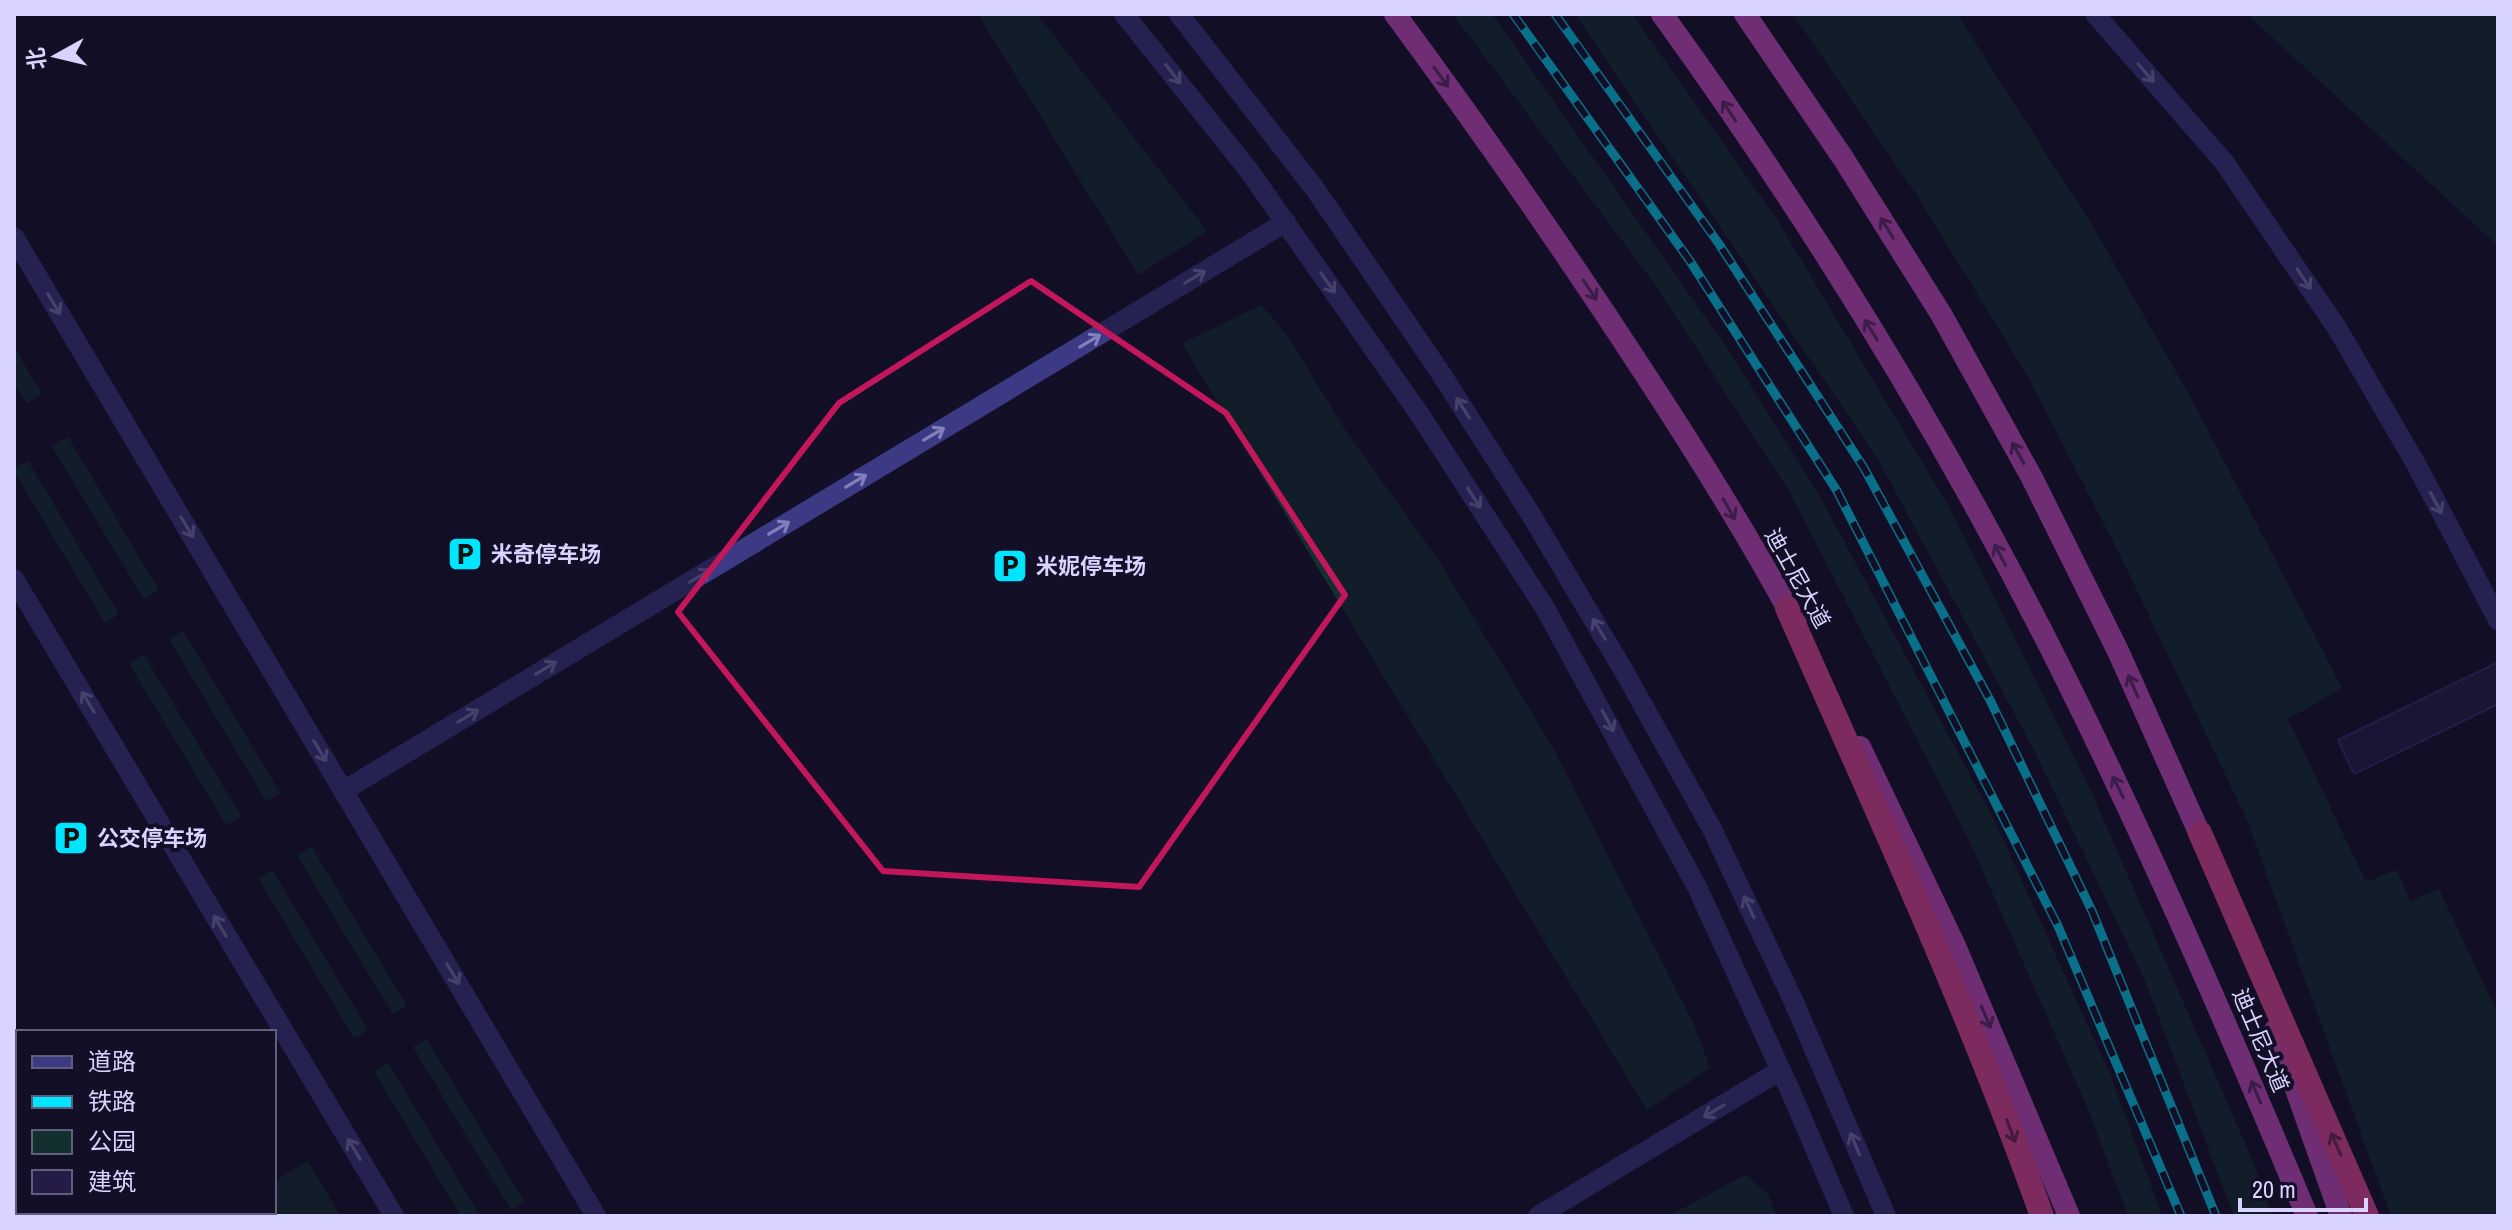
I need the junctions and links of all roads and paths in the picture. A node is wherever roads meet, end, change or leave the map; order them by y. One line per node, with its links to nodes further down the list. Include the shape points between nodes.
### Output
1 (1124, 14): 7 (street, one-way to 7)
2 (1179, 14): 20 (street, one-way to 2, via 1712,829 1625,673 1440,372 1315,189)
3 (1395, 14): 10 (highway, 迪士尼大道, one-way to 10, via 1592,292)
4 (1662, 14): 23 (highway, 迪士尼大道, one-way to 4, via 2152,857 1975,507 1786,195)
5 (1745, 14): 13 (highway, 迪士尼大道, one-way to 5, via 2032,478 1941,314)
6 (2095, 14): 11 (street, one-way to 11, via 2224,162 2337,328)
7 (1286, 222): 12 (street, one-way to 7); 15 (street, one-way to 15, via 1545,608 1697,887)
8 (14, 237): 12 (street, one-way to 12)
9 (14, 579): 16 (street, one-way to 9)
10 (1787, 608): 14 (highway)
11 (2498, 620)
12 (343, 791): 17 (street, one-way to 17)
13 (2200, 833): 24 (highway, 迪士尼大道); 25 (highway, one-way to 13)
14 (1948, 950): 21 (highway, one-way to 21); 22 (highway, one-way to 22)
15 (1781, 1070): 18 (street, one-way to 18); 19 (street)
16 (394, 1216)
17 (596, 1216)
18 (1538, 1216)
19 (1844, 1216)
20 (1886, 1216)
21 (2042, 1216)
22 (2069, 1216)
23 (2307, 1216)
24 (2341, 1216)
25 (2367, 1216)

